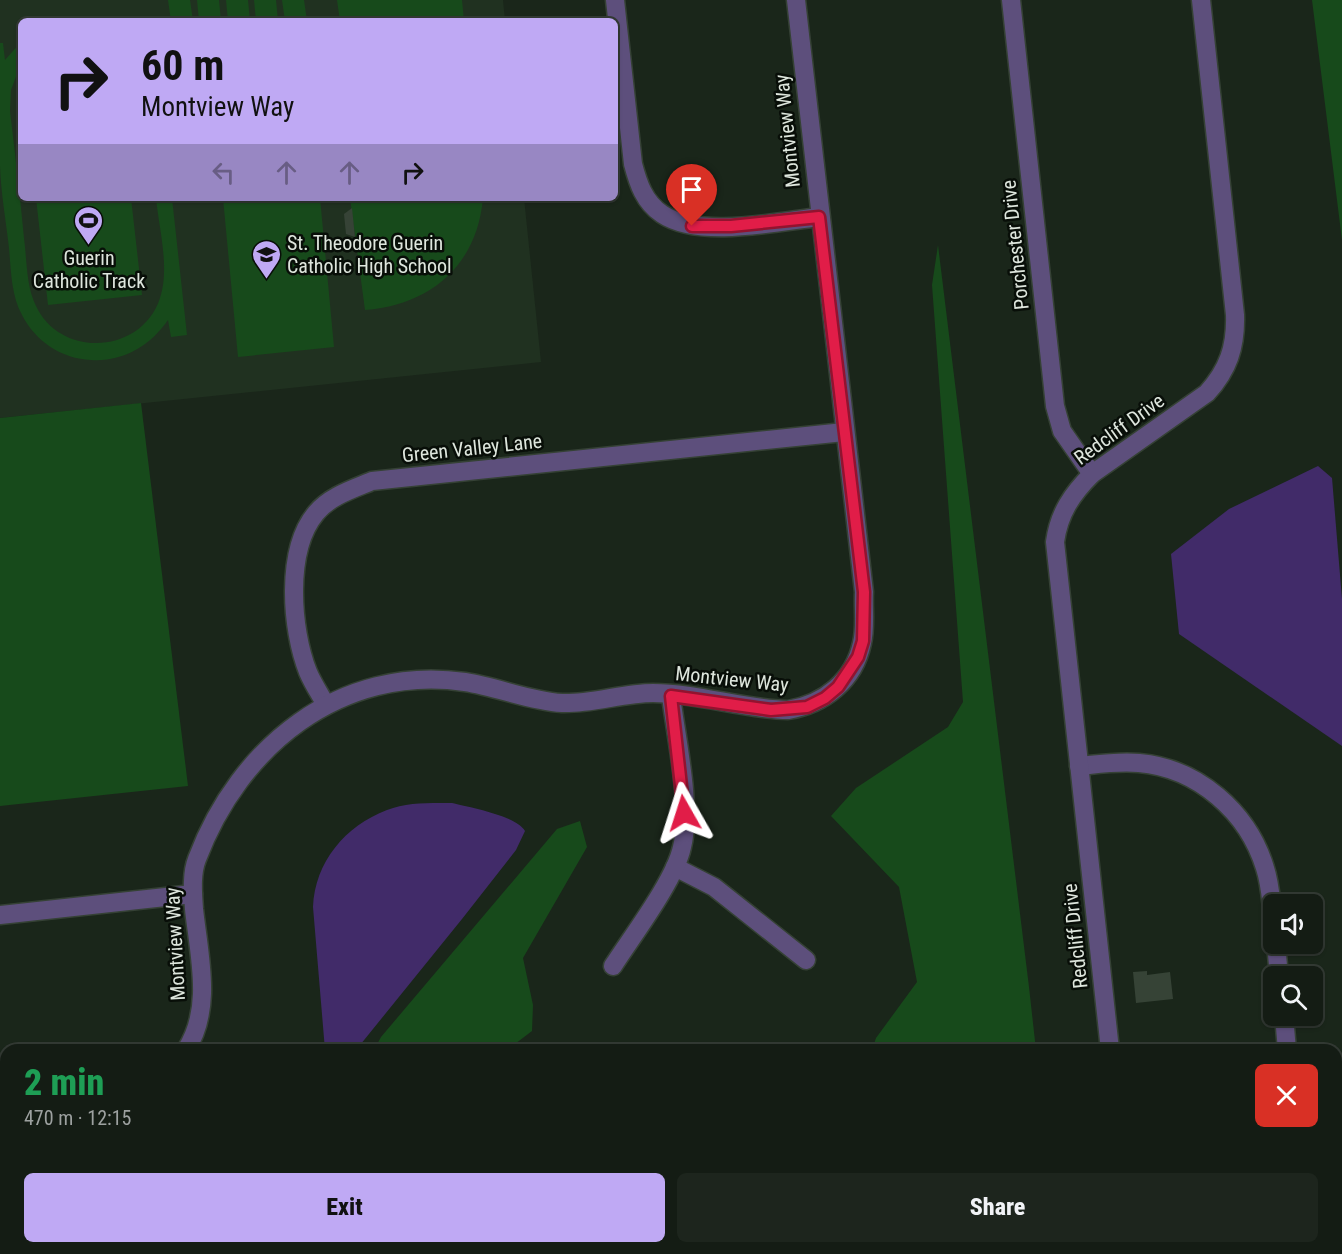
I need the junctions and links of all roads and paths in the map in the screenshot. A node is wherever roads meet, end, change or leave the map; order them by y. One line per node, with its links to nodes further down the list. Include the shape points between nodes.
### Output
1 (615, 0): 5 (street)
2 (795, 0): 7 (street, Montview Way)
3 (1011, 0): 9 (street, Porchester Drive, via 1055,406 1062,431)
4 (1201, 0): 9 (street, Redcliff Drive, via 1235,315 1232,352 1207,393)
5 (617, 18)
6 (618, 27): 7 (street, via 633,164 639,188 656,209 692,226)
7 (819, 217): 8 (street, Montview Way)
8 (844, 432): 10 (street, Montview Way, via 864,592 863,641 851,670 825,698 797,708 771,710); 11 (street, Green Valley Lane, via 372,481 341,494 316,512 300,541 293,573 300,645 308,673)
9 (1092, 474): 12 (street, Redcliff Drive, via 1065,507 1055,542)
10 (671, 696): 11 (street, Montview Way, via 653,693 564,703 465,682 420,681 359,690); 13 (street, via 685,831)
11 (326, 705): 14 (street, Montview Way, via 278,736 240,777 195,862)
12 (1079, 766): 15 (street, via 1127,762 1156,765 1194,780 1219,797 1240,819 1257,846); 21 (street, Redcliff Drive)
13 (675, 867): 17 (street, via 714,887); 18 (street)
14 (193, 894): 16 (street); 20 (street, Montview Way, via 203,1003 199,1029)
15 (1270, 894)
16 (0, 915)
17 (806, 960)
18 (613, 966)
19 (1285, 1026): 22 (street)
20 (190, 1044)
21 (1109, 1044)
22 (1286, 1044)

